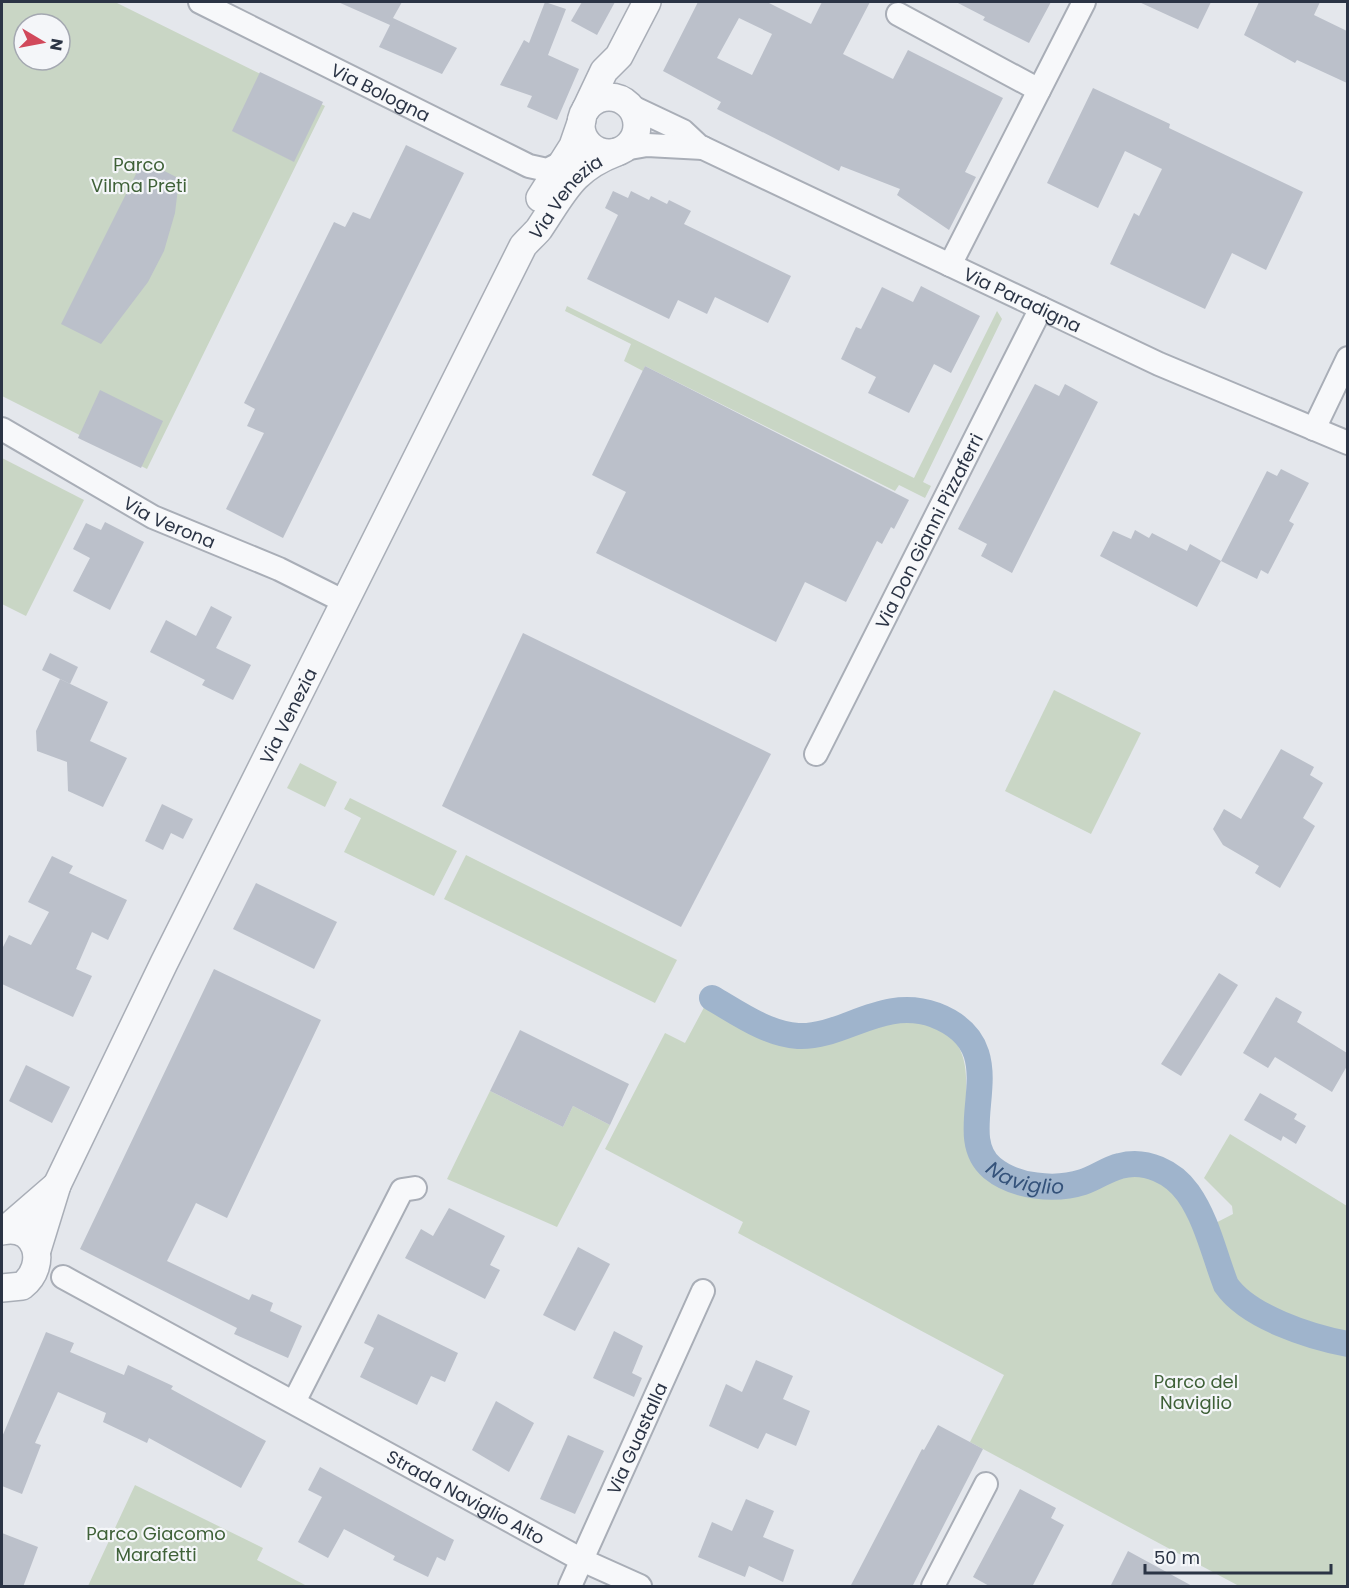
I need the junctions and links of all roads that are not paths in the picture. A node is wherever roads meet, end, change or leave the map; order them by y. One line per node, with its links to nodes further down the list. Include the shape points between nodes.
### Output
1 (200, 2): 11 (street, Via Bologna, via 530,166 547,170)
2 (647, 2): 5 (street, Via Venezia)
3 (1084, 2): 6 (street)
4 (898, 14): 6 (street)
5 (619, 56): 7 (street, Via Venezia, via 617,89); 8 (street, Via Venezia, via 604,71)
6 (1039, 90): 13 (street)
7 (627, 104): 8 (street, via 605,98 594,102); 9 (street, Via Paradigna, via 683,131); 10 (street, via 637,127 633,140)
8 (584, 115): 10 (street, via 584,137 592,147 604,153); 11 (street, Via Venezia, via 573,146)
9 (703, 148): 10 (street, Via Paradigna, via 655,145); 13 (street, Via Paradigna)
10 (621, 151): 12 (street, Via Venezia, via 588,167 567,185)
11 (562, 162): 12 (street, Via Venezia, via 529,217)
12 (521, 249): 19 (street, Via Venezia)
13 (950, 265): 14 (street, Via Paradigna)
14 (1041, 308): 17 (street, Via Paradigna, via 1159,364); 20 (street, Via Don Gianni Pizzaferri)
15 (1347, 358): 17 (street)
16 (2, 429): 19 (street, Via Verona, via 153,517 279,569)
17 (1314, 429): 18 (street, Via Paradigna)
18 (1347, 443)
19 (345, 602): 21 (street, Via Venezia)
20 (816, 753)
21 (57, 1185): 23 (street, Via Venezia); 24 (street, Via Venezia)
22 (415, 1188): 28 (street, via 402,1190)
23 (3, 1230): 24 (street, Via Venezia, via 24,1235)
24 (38, 1255): 25 (street, Strada Naviglio Alto); 26 (street, Via Venezia, via 30,1279)
25 (63, 1277): 26 (street); 28 (street, Strada Naviglio Alto)
26 (10, 1290)
27 (703, 1291): 30 (street, Via Guastalla)
28 (294, 1402): 30 (street, Strada Naviglio Alto)
29 (986, 1484): 33 (street)
30 (582, 1560): 31 (street, Via Guastalla); 32 (street, Strada Naviglio Alto)
31 (570, 1587)
32 (640, 1587)
33 (933, 1587)

